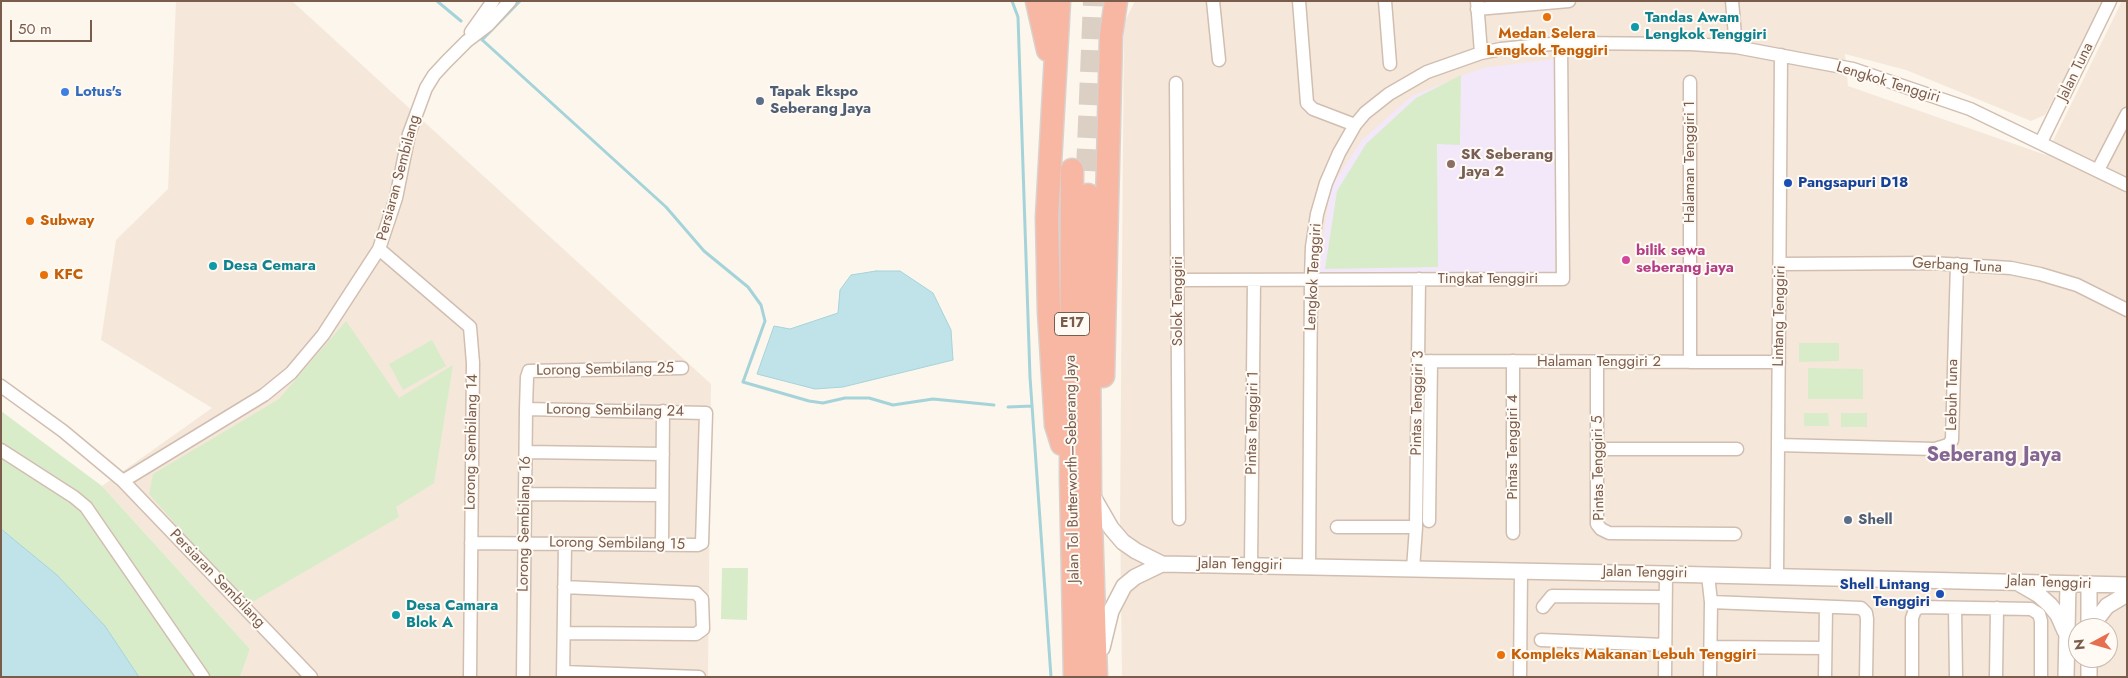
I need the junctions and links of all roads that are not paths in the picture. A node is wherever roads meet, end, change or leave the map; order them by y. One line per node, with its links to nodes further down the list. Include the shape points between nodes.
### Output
1 (493, 1): 13 (street)
2 (510, 1): 13 (street)
3 (1038, 1): 20 (highway)
4 (1058, 1): 20 (highway)
5 (1116, 1): 53 (highway, via 1111,35 1102,416)
6 (1213, 1): 18 (street)
7 (1299, 1): 24 (street, via 1307,103 1313,109)
8 (1385, 1): 19 (street)
9 (1569, 1): 12 (street)
10 (1732, 1): 15 (street)
11 (2110, 1): 25 (street, Jalan Tuna)
12 (1477, 5): 16 (street)
13 (467, 41): 29 (street, Persiaran Sembilang, via 434,75 426,88 409,134 396,198)
14 (1561, 43): 15 (street, Lengkok Tenggiri); 16 (street, Lengkok Tenggiri); 33 (street, Tingkat Tenggiri, via 1563,279)
15 (1736, 47): 17 (street, Lengkok Tenggiri)
16 (1481, 53): 24 (street, Lengkok Tenggiri, via 1402,85)
17 (1781, 55): 25 (street, Lengkok Tenggiri, via 1853,69 1970,108); 30 (street, Lintang Tenggiri)
18 (1219, 60)
19 (1390, 64)
20 (1055, 77): 53 (highway, via 1047,217 1056,425)
21 (1690, 82): 40 (street, Halaman Tenggiri 1)
22 (1176, 83): 34 (street, Solok Tenggiri)
23 (2127, 114): 26 (street)
24 (1355, 125): 32 (street, Lengkok Tenggiri, via 1338,153 1317,214)
25 (2041, 142): 26 (street, Lengkok Tenggiri)
26 (2098, 170): 28 (street, Lengkok Tenggiri)
27 (1080, 171): 53 (highway, Jalan Tol Butterworth–Seberang Jaya / E17)
28 (2127, 185)
29 (380, 250): 54 (street, Persiaran Sembilang, via 323,335 291,373 264,395); 63 (street, Lorong Sembilang 14, via 470,327 473,363)
30 (1780, 264): 31 (street, Gerbang Tuna); 41 (street, Lintang Tenggiri)
31 (1957, 264): 36 (street, Gerbang Tuna, via 2040,274 2077,285); 47 (street, Lebuh Tuna, via 1952,440 1948,445 1935,449)
32 (1311, 279): 33 (street, Tingkat Tenggiri); 35 (street, Tingkat Tenggiri); 70 (street, Lengkok Tenggiri)
33 (1419, 279): 37 (street, Pintas Tenggiri 3)
34 (1178, 280): 35 (street, Tingkat Tenggiri); 57 (street, Solok Tenggiri)
35 (1254, 280): 69 (street, Pintas Tenggiri 1)
36 (2127, 310)
37 (1425, 361): 38 (street, Halaman Tenggiri 2); 58 (street, Pintas Tenggiri 3); 60 (street, Pintas Tenggiri 3)
38 (1513, 362): 39 (street, Halaman Tenggiri 2); 61 (street, Pintas Tenggiri 4)
39 (1597, 362): 40 (street, Halaman Tenggiri 2); 48 (street, Pintas Tenggiri 5)
40 (1690, 362): 41 (street, Halaman Tenggiri 2)
41 (1779, 362): 47 (street, Lintang Tenggiri)
42 (682, 368): 43 (street, Lorong Sembilang 25)
43 (529, 371): 45 (street, Lorong Sembilang 16)
44 (1, 386): 54 (street, Persiaran Sembilang, via 63,431)
45 (526, 409): 46 (street, Lorong Sembilang 24); 51 (street, Lorong Sembilang 16)
46 (663, 412): 52 (street); 65 (street, Lorong Sembilang 24, via 704,412 708,416)
47 (1778, 445): 75 (street, Lintang Tenggiri)
48 (1597, 449): 49 (street); 62 (street, Pintas Tenggiri 5, via 1598,524 1601,529 1608,533)
49 (1738, 449)
50 (1, 450): 97 (street, via 86,507)
51 (526, 452): 52 (street); 55 (street, Lorong Sembilang 16)
52 (662, 454): 56 (street)
53 (1084, 481): 68 (street, via 1111,528 1123,542); 102 (highway, Jalan Tol Butterworth–Seberang Jaya / E17); 103 (highway, Jalan Tol Butterworth–Seberang Jaya / E17)
54 (123, 482): 98 (street, Persiaran Sembilang)
55 (525, 494): 56 (street); 64 (street, Lorong Sembilang 16)
56 (662, 495): 67 (street)
57 (1179, 519)
58 (1429, 521)
59 (1337, 527): 60 (street)
60 (1416, 528): 71 (street, Pintas Tenggiri 3)
61 (1513, 533)
62 (1735, 534)
63 (472, 543): 64 (street, Lorong Sembilang 15); 99 (street, Lorong Sembilang 14)
64 (525, 543): 66 (street, Lorong Sembilang 15); 100 (street, Lorong Sembilang 16)
65 (702, 543): 67 (street, Lorong Sembilang 15)
66 (565, 544): 67 (street, Lorong Sembilang 15); 80 (street)
67 (662, 544)
68 (1162, 564): 69 (street, Jalan Tenggiri); 103 (street, via 1134,577 1117,596 1106,628)
69 (1251, 565): 70 (street, Jalan Tenggiri)
70 (1309, 567): 71 (street, Jalan Tenggiri)
71 (1413, 568): 72 (street, Jalan Tenggiri)
72 (1521, 571): 73 (street, Jalan Tenggiri); 104 (street)
73 (1666, 574): 74 (street, Jalan Tenggiri); 82 (street)
74 (1708, 574): 75 (street, Jalan Tenggiri); 83 (street)
75 (1777, 576): 76 (street, Jalan Tenggiri)
76 (2016, 583): 77 (street, Jalan Tenggiri); 91 (street, via 2039,594 2050,605)
77 (2068, 584): 78 (street, Jalan Tenggiri); 91 (street)
78 (2089, 584): 79 (street, Jalan Tenggiri); 88 (street)
79 (2127, 586)
80 (564, 587): 90 (street); 90 (street, via 696,593 702,598 702,629 696,634)
81 (2127, 594): 89 (street)
82 (1665, 598): 84 (street, via 1552,596); 93 (street)
83 (1711, 602): 85 (street); 94 (street)
84 (1543, 607)
85 (1826, 607): 95 (street); 108 (street, via 1861,608 1866,612)
86 (1955, 608): 87 (street); 109 (street, via 1920,607 1915,610 1912,618); 110 (street)
87 (1997, 608): 111 (street); 112 (street, via 2031,609 2039,614)
88 (2089, 618)
89 (2095, 618)
90 (564, 633): 96 (street)
91 (2067, 634): 113 (street)
92 (1541, 640): 93 (street)
93 (1665, 645): 105 (street)
94 (1711, 647): 95 (street); 106 (street)
95 (1825, 648): 107 (street)
96 (563, 674): 101 (street)
97 (202, 677)
98 (310, 677)
99 (470, 677)
100 (523, 677)
101 (699, 677)
102 (1076, 677)
103 (1096, 677)
104 (1520, 677)
105 (1665, 677)
106 (1710, 677)
107 (1824, 677)
108 (1866, 677)
109 (1912, 677)
110 (1956, 677)
111 (1996, 677)
112 (2041, 677)
113 (2066, 677)

